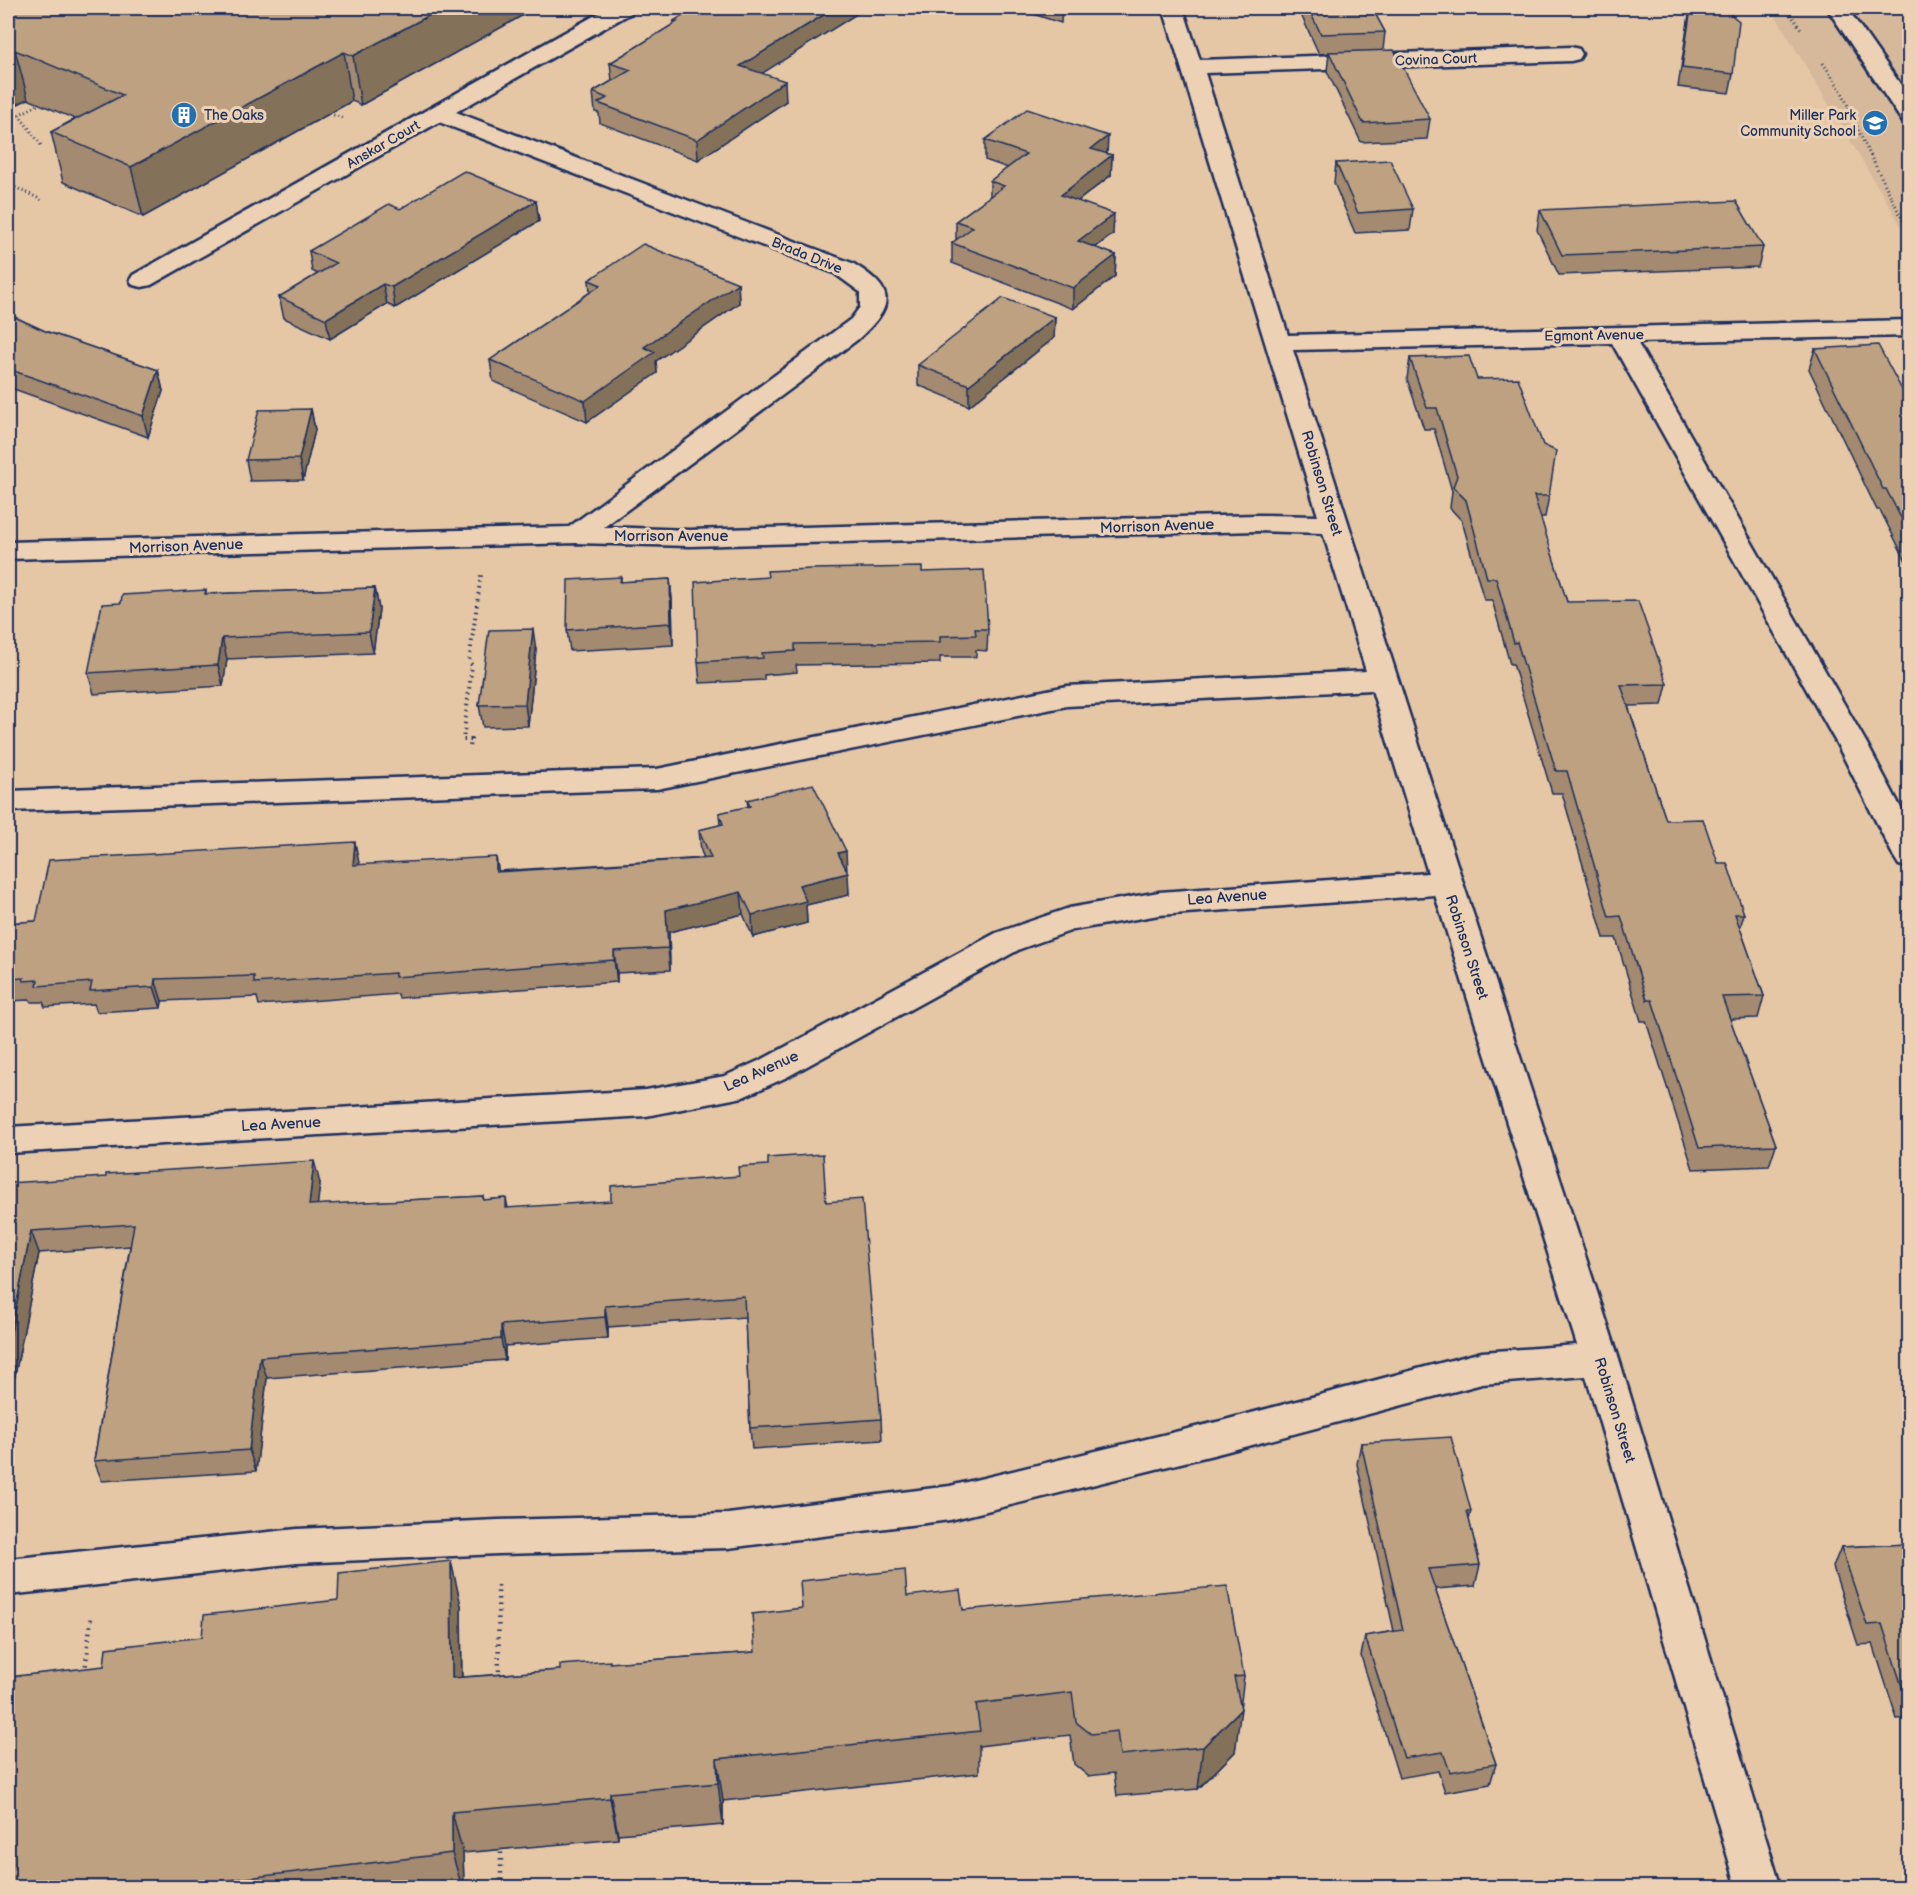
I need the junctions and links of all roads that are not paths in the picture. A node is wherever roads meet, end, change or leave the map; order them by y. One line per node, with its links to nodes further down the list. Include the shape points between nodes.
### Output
1 (623, 8): 6 (street, Anskar Court)
2 (1173, 8): 5 (street, Robinson Street)
3 (1837, 8): 7 (street)
4 (1571, 54): 5 (street, Covina Court)
5 (1192, 67): 11 (street, Robinson Street)
6 (437, 113): 8 (street, Anskar Court); 13 (street, Brada Drive, via 843,268 866,282 874,294 875,305 848,335)
7 (1910, 116)
8 (142, 280)
9 (1910, 328): 10 (street, Egmont Avenue)
10 (1620, 334): 11 (street, Egmont Avenue); 17 (street, via 1852,744)
11 (1278, 343): 12 (street, Robinson Street)
12 (1335, 525): 13 (street, Morrison Avenue, via 1257,523 690,538); 15 (street, Robinson Street)
13 (576, 535): 14 (street, Morrison Avenue)
14 (8, 551)
15 (1384, 680): 16 (street, via 1067,696 657,779); 18 (street, Robinson Street)
16 (8, 801)
17 (1910, 857)
18 (1447, 883): 19 (street, Lea Avenue, via 1178,901 1080,915 1008,941 775,1068 732,1088 693,1096 646,1103); 20 (street, Robinson Street)
19 (8, 1140)
20 (1600, 1359): 21 (street, via 1482,1368 950,1503 728,1531 297,1546); 22 (street, Robinson Street)
21 (8, 1577)
22 (1760, 1887)

